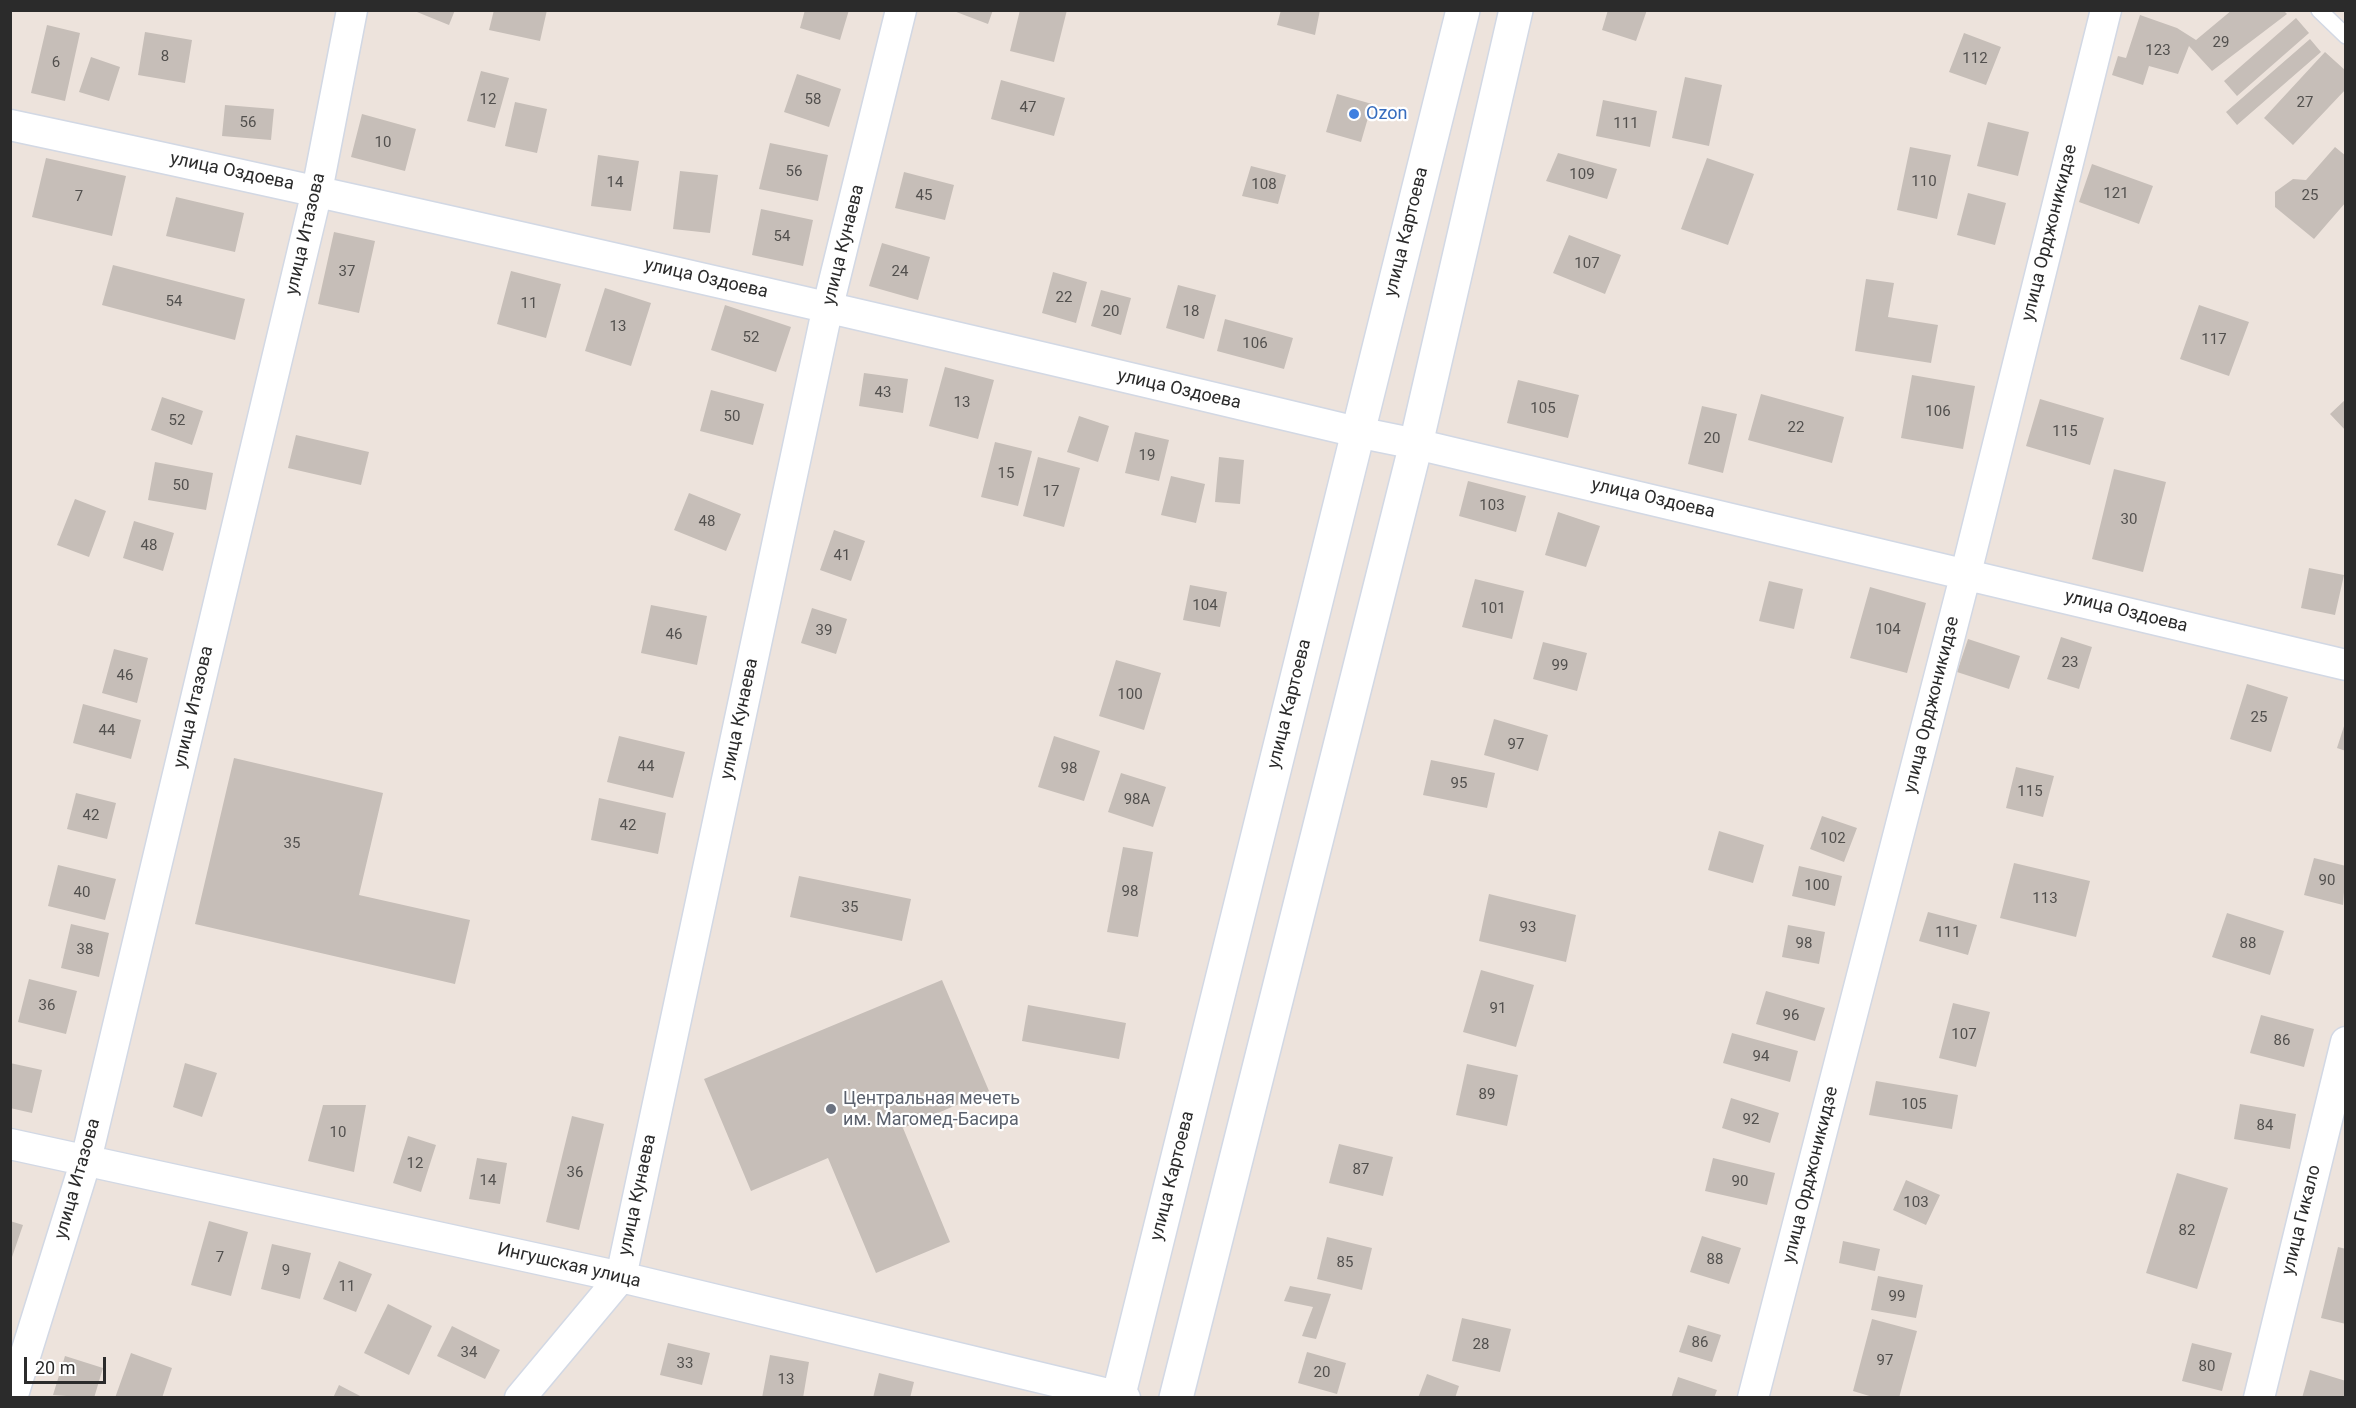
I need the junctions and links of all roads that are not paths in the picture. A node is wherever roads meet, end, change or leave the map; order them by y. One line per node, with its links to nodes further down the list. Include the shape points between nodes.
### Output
1 (352, 10): 9 (street, улица Итазова)
2 (901, 10): 10 (street, улица Кунаева)
3 (1463, 10): 11 (main road, улица Картоева)
4 (1516, 10): 12 (main road)
5 (2106, 10): 13 (street, улица Орджоникидзе)
6 (2319, 10): 7 (lane)
7 (2346, 36)
8 (10, 125): 9 (street, улица Оздоева)
9 (317, 190): 10 (street, улица Оздоева); 17 (street, улица Итазова)
10 (828, 306): 11 (street, улица Оздоева); 18 (street, улица Кунаева)
11 (1357, 432): 12 (street, улица Оздоева); 19 (main road, улица Картоева)
12 (1416, 444): 13 (street, улица Оздоева); 22 (main road)
13 (1966, 573): 14 (street, улица Оздоева); 23 (street, улица Орджоникидзе)
14 (2346, 665)
15 (2346, 1042): 24 (street, улица Гикало)
16 (10, 1144): 17 (street, Ингушская улица)
17 (86, 1160): 18 (street, Ингушская улица); 20 (street, улица Итазова)
18 (621, 1277): 19 (street, Ингушская улица); 21 (street, улица Кунаева)
19 (1120, 1397)
20 (12, 1398)
21 (520, 1398)
22 (1176, 1398)
23 (1753, 1398)
24 (2259, 1398)

